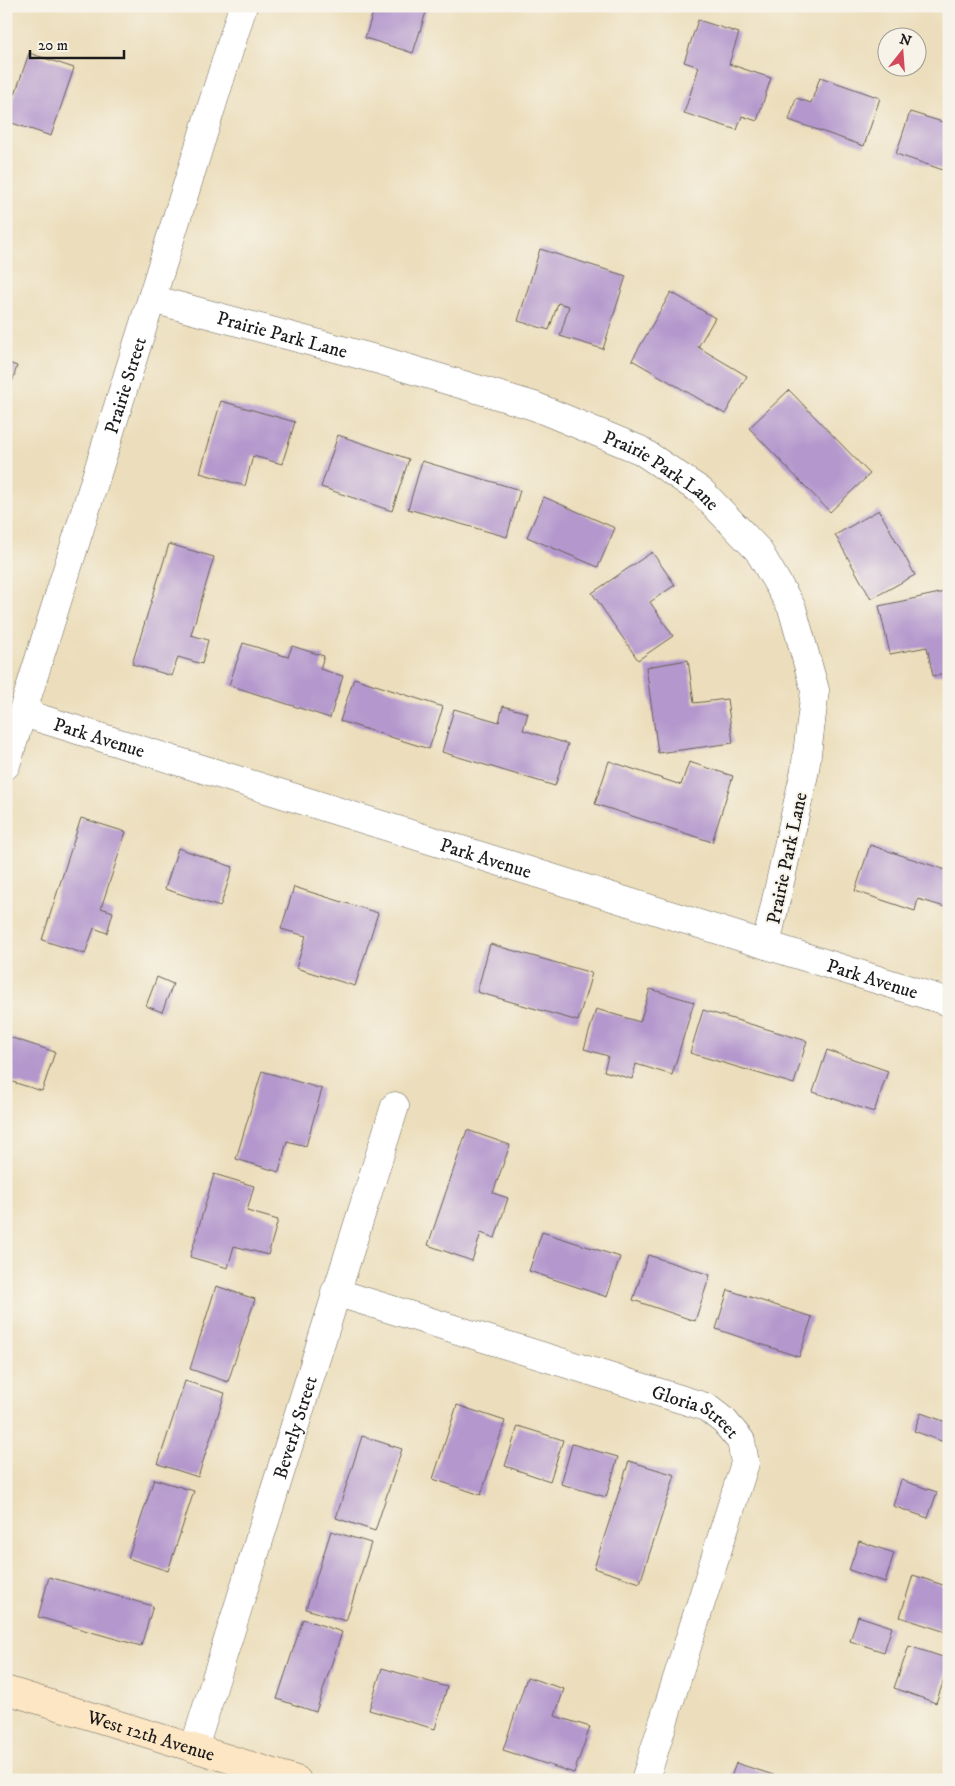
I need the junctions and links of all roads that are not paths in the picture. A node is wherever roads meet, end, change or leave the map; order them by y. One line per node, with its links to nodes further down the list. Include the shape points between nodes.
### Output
1 (244, 6): 2 (street, Prairie Street)
2 (152, 299): 3 (street, Prairie Street); 5 (street, Prairie Park Lane, via 383,361 534,406 640,450 701,491 758,550 792,608 815,690 805,770)
3 (23, 713): 4 (street, Prairie Street); 5 (street, Park Avenue)
4 (6, 765)
5 (766, 945): 6 (street, Park Avenue)
6 (949, 1002)
7 (395, 1106): 8 (street, Beverly Street)
8 (335, 1292): 10 (street, Beverly Street); 12 (street, Gloria Street, via 706,1407 724,1421 740,1441 746,1463)
9 (6, 1690): 10 (main road, West 12th Avenue)
10 (194, 1748): 11 (main road, West 12th Avenue)
11 (297, 1780)
12 (645, 1780)

